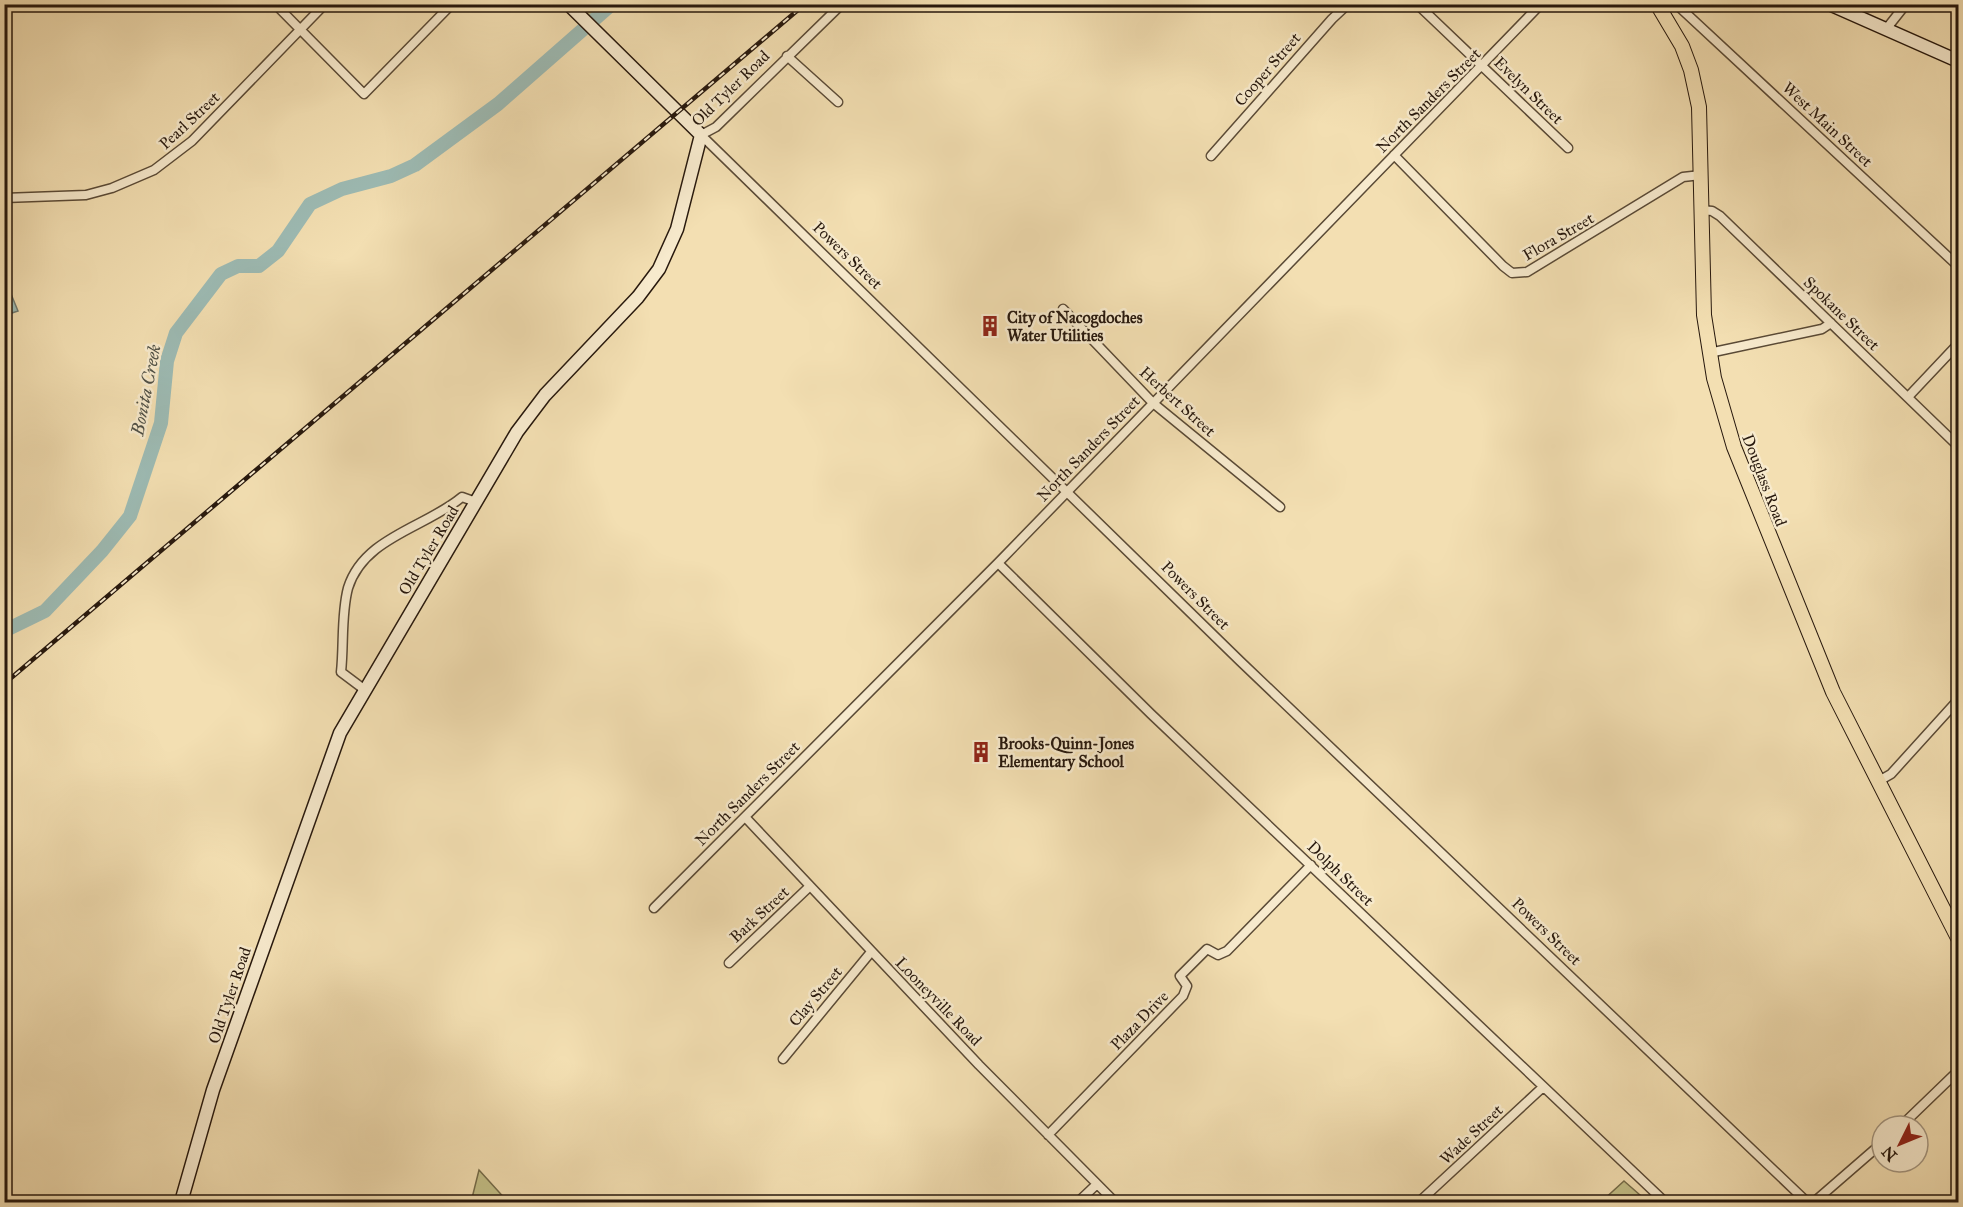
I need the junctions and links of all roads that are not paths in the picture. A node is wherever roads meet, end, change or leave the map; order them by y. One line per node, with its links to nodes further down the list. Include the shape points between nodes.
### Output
1 (276, 4): 14 (street)
2 (325, 4): 14 (street, Pearl Street)
3 (452, 4): 14 (street, via 363,94)
4 (842, 4): 15 (street, Old Tyler Road)
5 (1348, 4): 22 (street, Cooper Street)
6 (1417, 4): 17 (street, Evelyn Street)
7 (1541, 4): 17 (street, North Sanders Street)
8 (1657, 4): 23 (main road, Douglass Road, via 1691,70 1700,119)
9 (1676, 4): 26 (street, West Main Street)
10 (1830, 4): 13 (street)
11 (1906, 4): 13 (street)
12 (571, 7): 19 (street, Powers Street)
13 (1887, 28): 16 (street)
14 (301, 30): 24 (street, Pearl Street, via 192,141 154,170 86,195)
15 (787, 56): 18 (street); 19 (street, Old Tyler Road, via 716,127)
16 (1959, 61)
17 (1483, 67): 20 (street, Evelyn Street); 21 (street, North Sanders Street)
18 (838, 102)
19 (701, 135): 34 (street, Powers Street); 35 (street, Old Tyler Road, via 677,230 659,269 638,297 545,395 517,432)
20 (1568, 148)
21 (1394, 155): 23 (street, Flora Street, via 1503,266 1519,274 1595,233 1683,177); 32 (street, North Sanders Street)
22 (1211, 156)
23 (1701, 175): 25 (main road, Douglass Road)
24 (4, 198)
25 (1701, 210): 28 (street, Spokane Street, via 1720,216); 30 (main road, Douglass Road, via 1702,293)
26 (1959, 266)
27 (1064, 309): 32 (street, Herbert Street)
28 (1831, 323): 30 (street, via 1822,329); 31 (street, Spokane Street)
29 (1959, 344): 31 (street)
30 (1709, 353): 40 (main road, Douglass Road, via 1743,473 1822,667)
31 (1908, 397): 33 (street, Spokane Street)
32 (1153, 403): 34 (street, North Sanders Street); 36 (street, Herbert Street)
33 (1959, 446)
34 (1067, 490): 37 (street, North Sanders Street); 60 (street, Powers Street, via 1240,661)
35 (476, 502): 38 (street, Old Tyler Road); 38 (street, via 462,497 435,517 376,548 358,570 348,589 341,672)
36 (1280, 507)
37 (998, 563): 41 (street, North Sanders Street); 42 (street, Dolph Street)
38 (365, 690): 55 (street, Old Tyler Road, via 328,763 213,1090)
39 (1959, 700): 40 (street, via 1891,774)
40 (1877, 782): 45 (main road, Douglass Road)
41 (745, 817): 43 (street, Looneyville Road); 44 (street, North Sanders Street)
42 (1311, 866): 50 (street, Dolph Street); 52 (street, Plaza Drive, via 1227,951 1218,955 1207,949 1180,976 1186,984 1184,996)
43 (809, 887): 46 (street, Looneyville Road); 47 (street, Bark Street)
44 (654, 908)
45 (1959, 938)
46 (871, 952): 48 (street, Clay Street); 52 (street, Looneyville Road)
47 (729, 963)
48 (783, 1059)
49 (1959, 1071): 51 (street)
50 (1543, 1087): 58 (street, Wade Street); 59 (street, Dolph Street)
51 (1914, 1114)
52 (1048, 1135): 54 (street, Looneyville Road)
53 (1870, 1154): 61 (street)
54 (1097, 1184): 56 (street); 57 (street, Looneyville Road)
55 (181, 1203)
56 (1078, 1203)
57 (1115, 1203)
58 (1419, 1203)
59 (1665, 1203)
60 (1807, 1203)
61 (1814, 1203)

